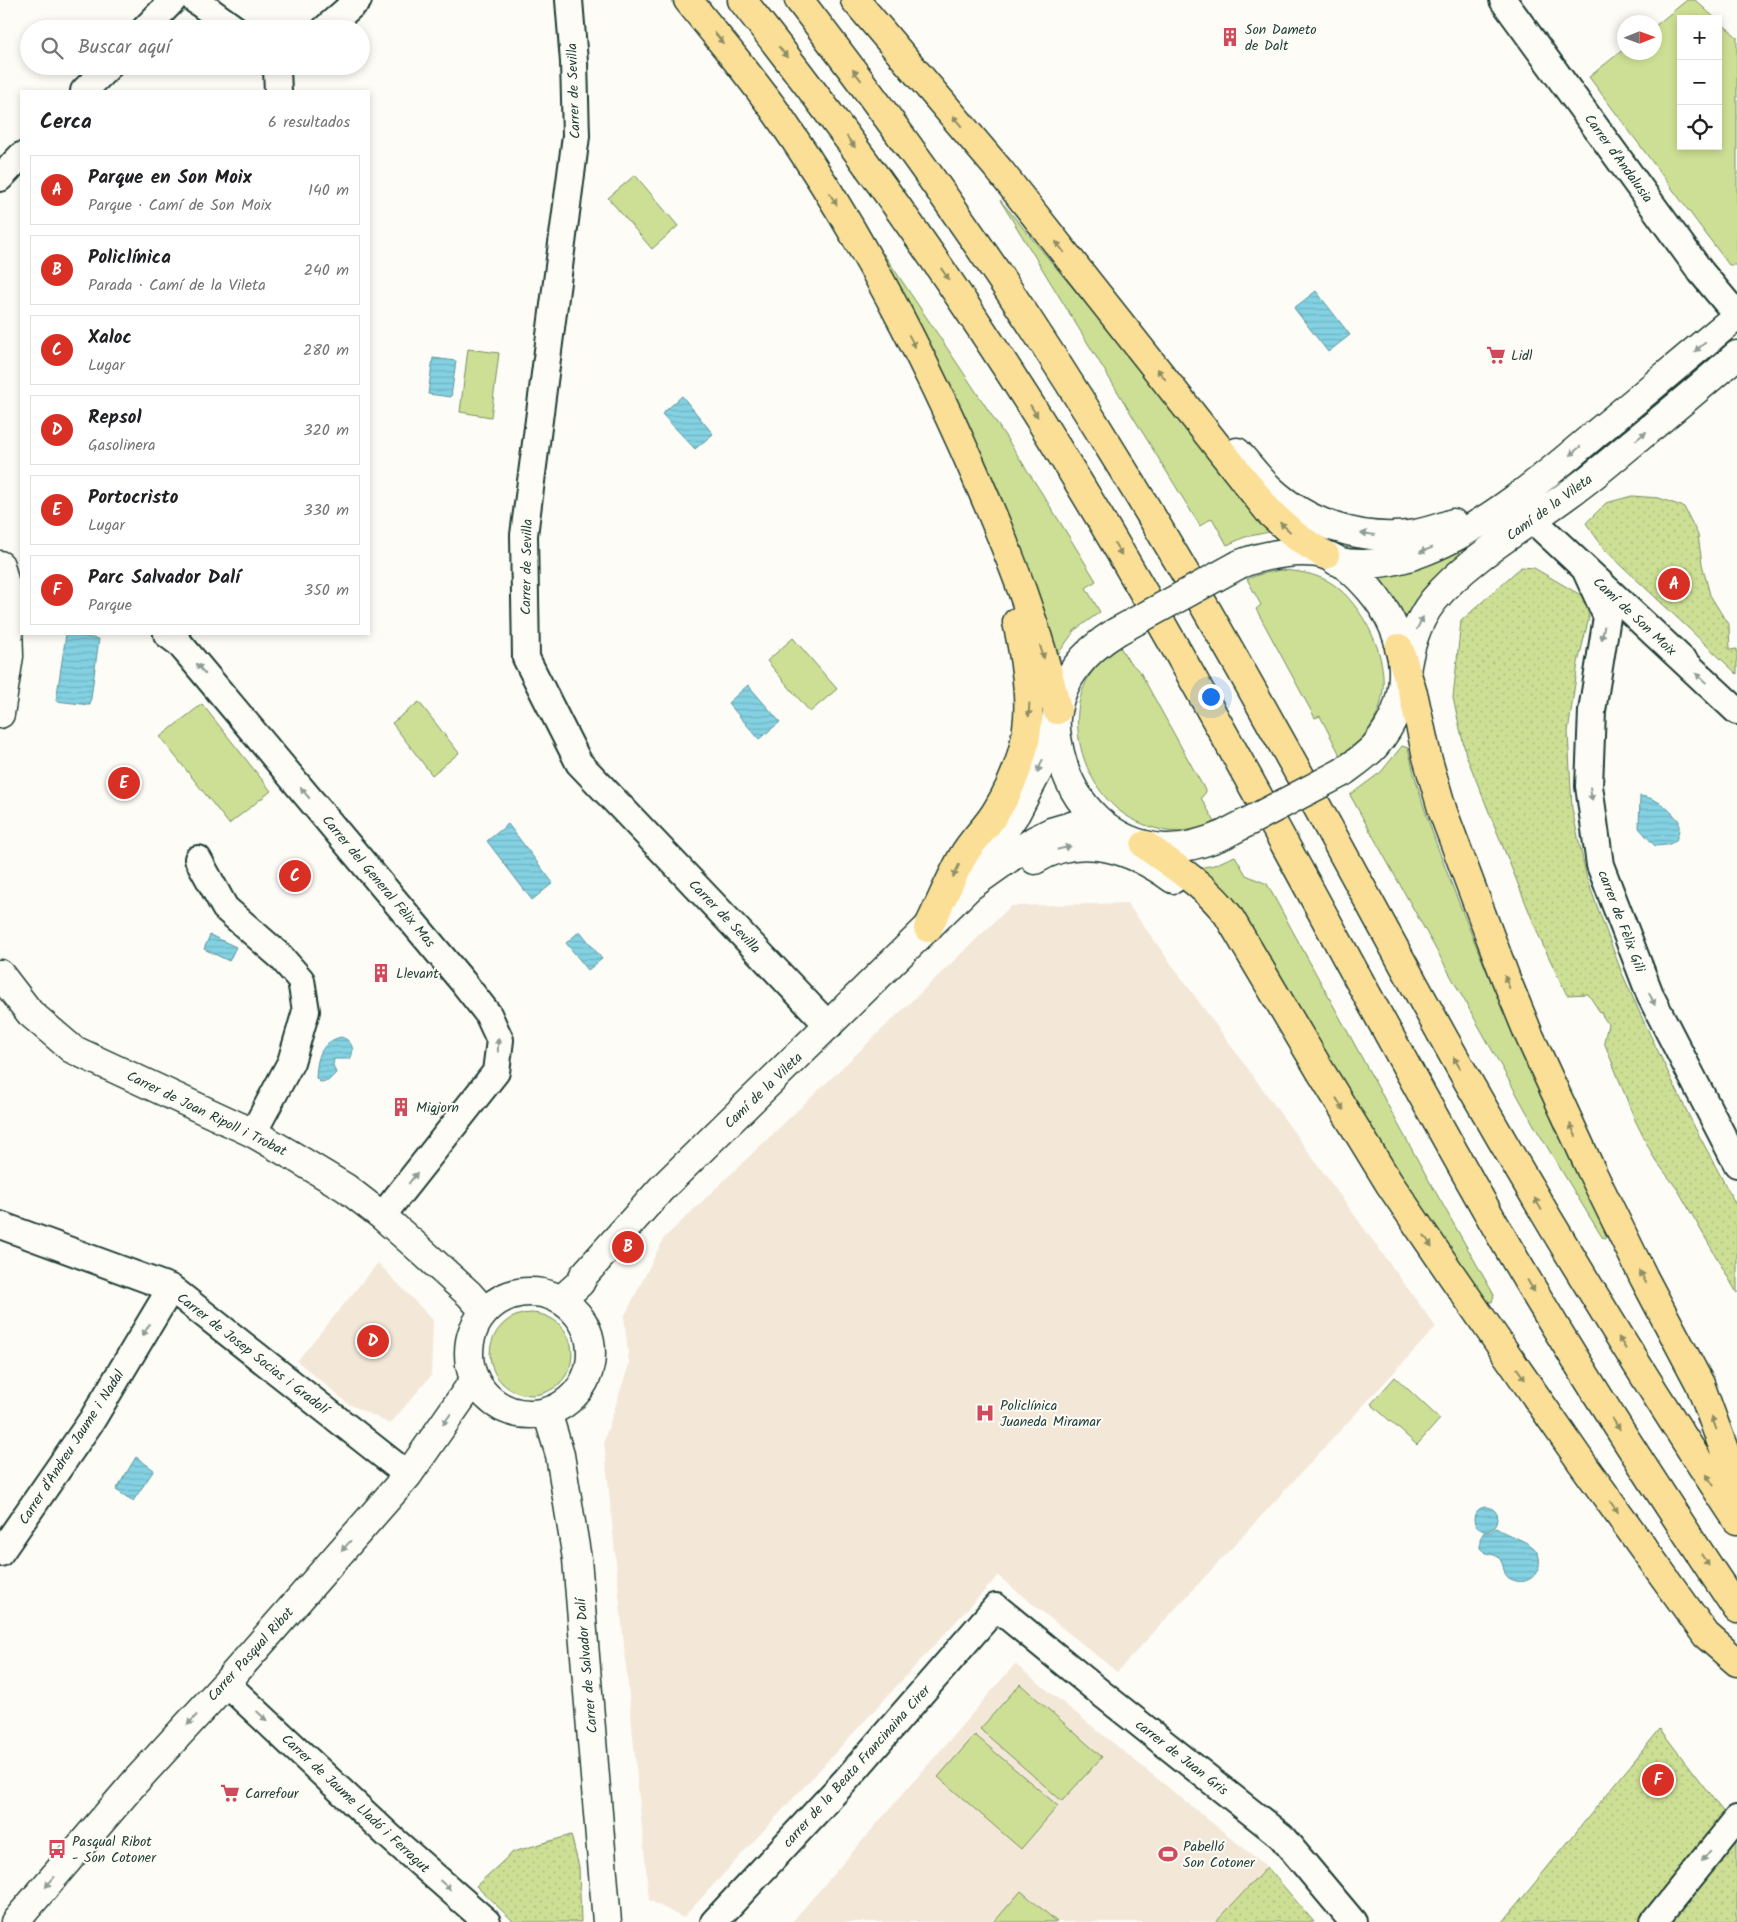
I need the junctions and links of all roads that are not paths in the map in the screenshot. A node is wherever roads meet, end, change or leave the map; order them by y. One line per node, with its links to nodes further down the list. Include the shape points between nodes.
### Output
1 (173, 0): 10 (street)
2 (195, 0): 11 (street)
3 (358, 0): 12 (street)
4 (569, 0): 38 (street, Carrer de Sevilla, via 576,136 524,535 526,658 579,763)
5 (688, 0): 20 (highway, one-way to 20, via 778,115 836,204 912,341)
6 (742, 0): 54 (highway, one-way to 54, via 888,192 1072,471 1237,757 1506,1244 1593,1388)
7 (799, 0): 51 (highway, one-way to 7, via 1573,1263 1462,1072 1223,638 1109,446 927,170)
8 (855, 0): 19 (highway, one-way to 8, via 1000,171)
9 (1505, 1): 17 (street, Carrer d'Andalusia, via 1701,272)
10 (154, 20)
11 (223, 20)
12 (335, 20)
13 (100, 75): 14 (street)
14 (85, 90)
15 (20, 157): 16 (street)
16 (0, 178)
17 (1737, 315): 21 (street, Camí de la Vileta, one-way to 21, via 1559,465)
18 (1737, 355): 22 (street, Camí de la Vileta, one-way to 18)
19 (1185, 406): 21 (street, one-way to 19, via 1410,535 1368,535 1343,530 1290,505 1269,488 1206,416); 23 (highway, one-way to 19, via 1297,537 1270,512)
20 (969, 460): 31 (highway, one-way to 31, via 1029,608 1049,674); 36 (highway, one-way to 36, via 1017,622 1028,683 1029,720 1020,760 1007,793 964,854)
21 (1500, 508): 23 (street, Camí de la Vileta, one-way to 23, via 1445,542 1411,556 1356,564)
22 (1534, 520): 25 (street, Camí de Son Moix); 28 (street, Camí de la Vileta, one-way to 22, via 1424,615 1448,585)
23 (1331, 558): 28 (street, via 1350,570 1378,599 1395,632); 31 (street, Camí de la Vileta, bridge, via 1281,554 1240,564 1116,632 1097,644 1072,673)
24 (0, 565): 26 (street)
25 (1586, 571): 29 (street, Camí de Son Moix, one-way to 25); 41 (street, carrer de Fèlix Gili, one-way to 41, via 1606,616 1592,711 1590,786 1600,865 1651,996)
26 (15, 608): 30 (street)
27 (168, 635): 42 (street, Carrer del General Fèlix Mas, one-way to 27, via 496,1072 500,1040 488,1014 463,982 179,643)
28 (1403, 668): 33 (street, Camí de la Vileta, bridge, via 1394,717 1374,747 1343,772 1223,835 1199,844 1181,848); 50 (highway, one-way to 28, via 1700,1384 1591,1170 1523,1019 1443,812)
29 (1737, 711)
30 (0, 714)
31 (1056, 715): 32 (street, via 1057,738 1065,773 1073,790 1092,814); 35 (street, Camí de la Vileta, one-way to 35, via 1039,769 1016,813 983,857)
32 (1110, 829): 33 (street, Camí de la Vileta); 35 (street, Camí de la Vileta, via 1082,823 1051,832)
33 (1145, 845): 39 (highway, via 1215,898 1238,930)
34 (198, 859): 40 (street, via 225,908 302,980 306,1011 291,1062)
35 (970, 886): 36 (street, Camí de la Vileta); 39 (street, one-way to 39, via 1067,846 1102,846 1145,861 1188,890 1207,908 1229,938 1283,1028)
36 (928, 928): 38 (street, Camí de la Vileta)
37 (0, 974): 40 (street, Carrer de Joan Ripoll i Trobat, via 30,1012 72,1049)
38 (829, 1026): 45 (street, Camí de la Vileta, via 661,1190 580,1283)
39 (1320, 1072): 55 (highway, one-way to 55, via 1389,1183 1582,1464 1706,1635)
40 (253, 1133): 42 (street, Carrer de Joan Ripoll i Trobat, via 346,1188)
41 (1737, 1164)
42 (382, 1216): 46 (street, Carrer de Joan Ripoll i Trobat)
43 (0, 1225): 44 (street, Carrer de Josep Socias i Gradolí)
44 (171, 1288): 49 (street, Carrer de Josep Socias i Gradolí); 52 (street, Carrer d'Andreu Jaume i Nadal, one-way to 52, via 92,1420)
45 (561, 1300): 46 (street, via 542,1293 521,1293 501,1299); 48 (street, via 577,1313 587,1330 592,1350 589,1370 580,1388 565,1403)
46 (485, 1312): 47 (street, via 475,1327 470,1344 470,1362)
47 (475, 1379): 48 (street, via 498,1405 514,1412); 49 (street, Carrer Pasqual Ribot, one-way to 49)
48 (548, 1412): 60 (street, Carrer de Salvador Dalí, via 560,1455 577,1558)
49 (408, 1475): 56 (street, Carrer Pasqual Ribot, one-way to 56)
50 (1737, 1485)
51 (1737, 1520)
52 (0, 1553)
53 (996, 1607): 61 (street, carrer de la Beata Francinaina Cirer, via 846,1780); 62 (street, carrer de Juan Gris, via 1281,1836)
54 (1737, 1609)
55 (1737, 1662)
56 (226, 1682): 58 (street, Carrer Pasqual Ribot, one-way to 58); 59 (street, Carrer de Jaume Lladó i Ferragut, one-way to 59, via 389,1836)
57 (1737, 1820): 63 (street, one-way to 63)
58 (15, 1922)
59 (486, 1922)
60 (607, 1922)
61 (714, 1922)
62 (1352, 1922)
63 (1654, 1922)

